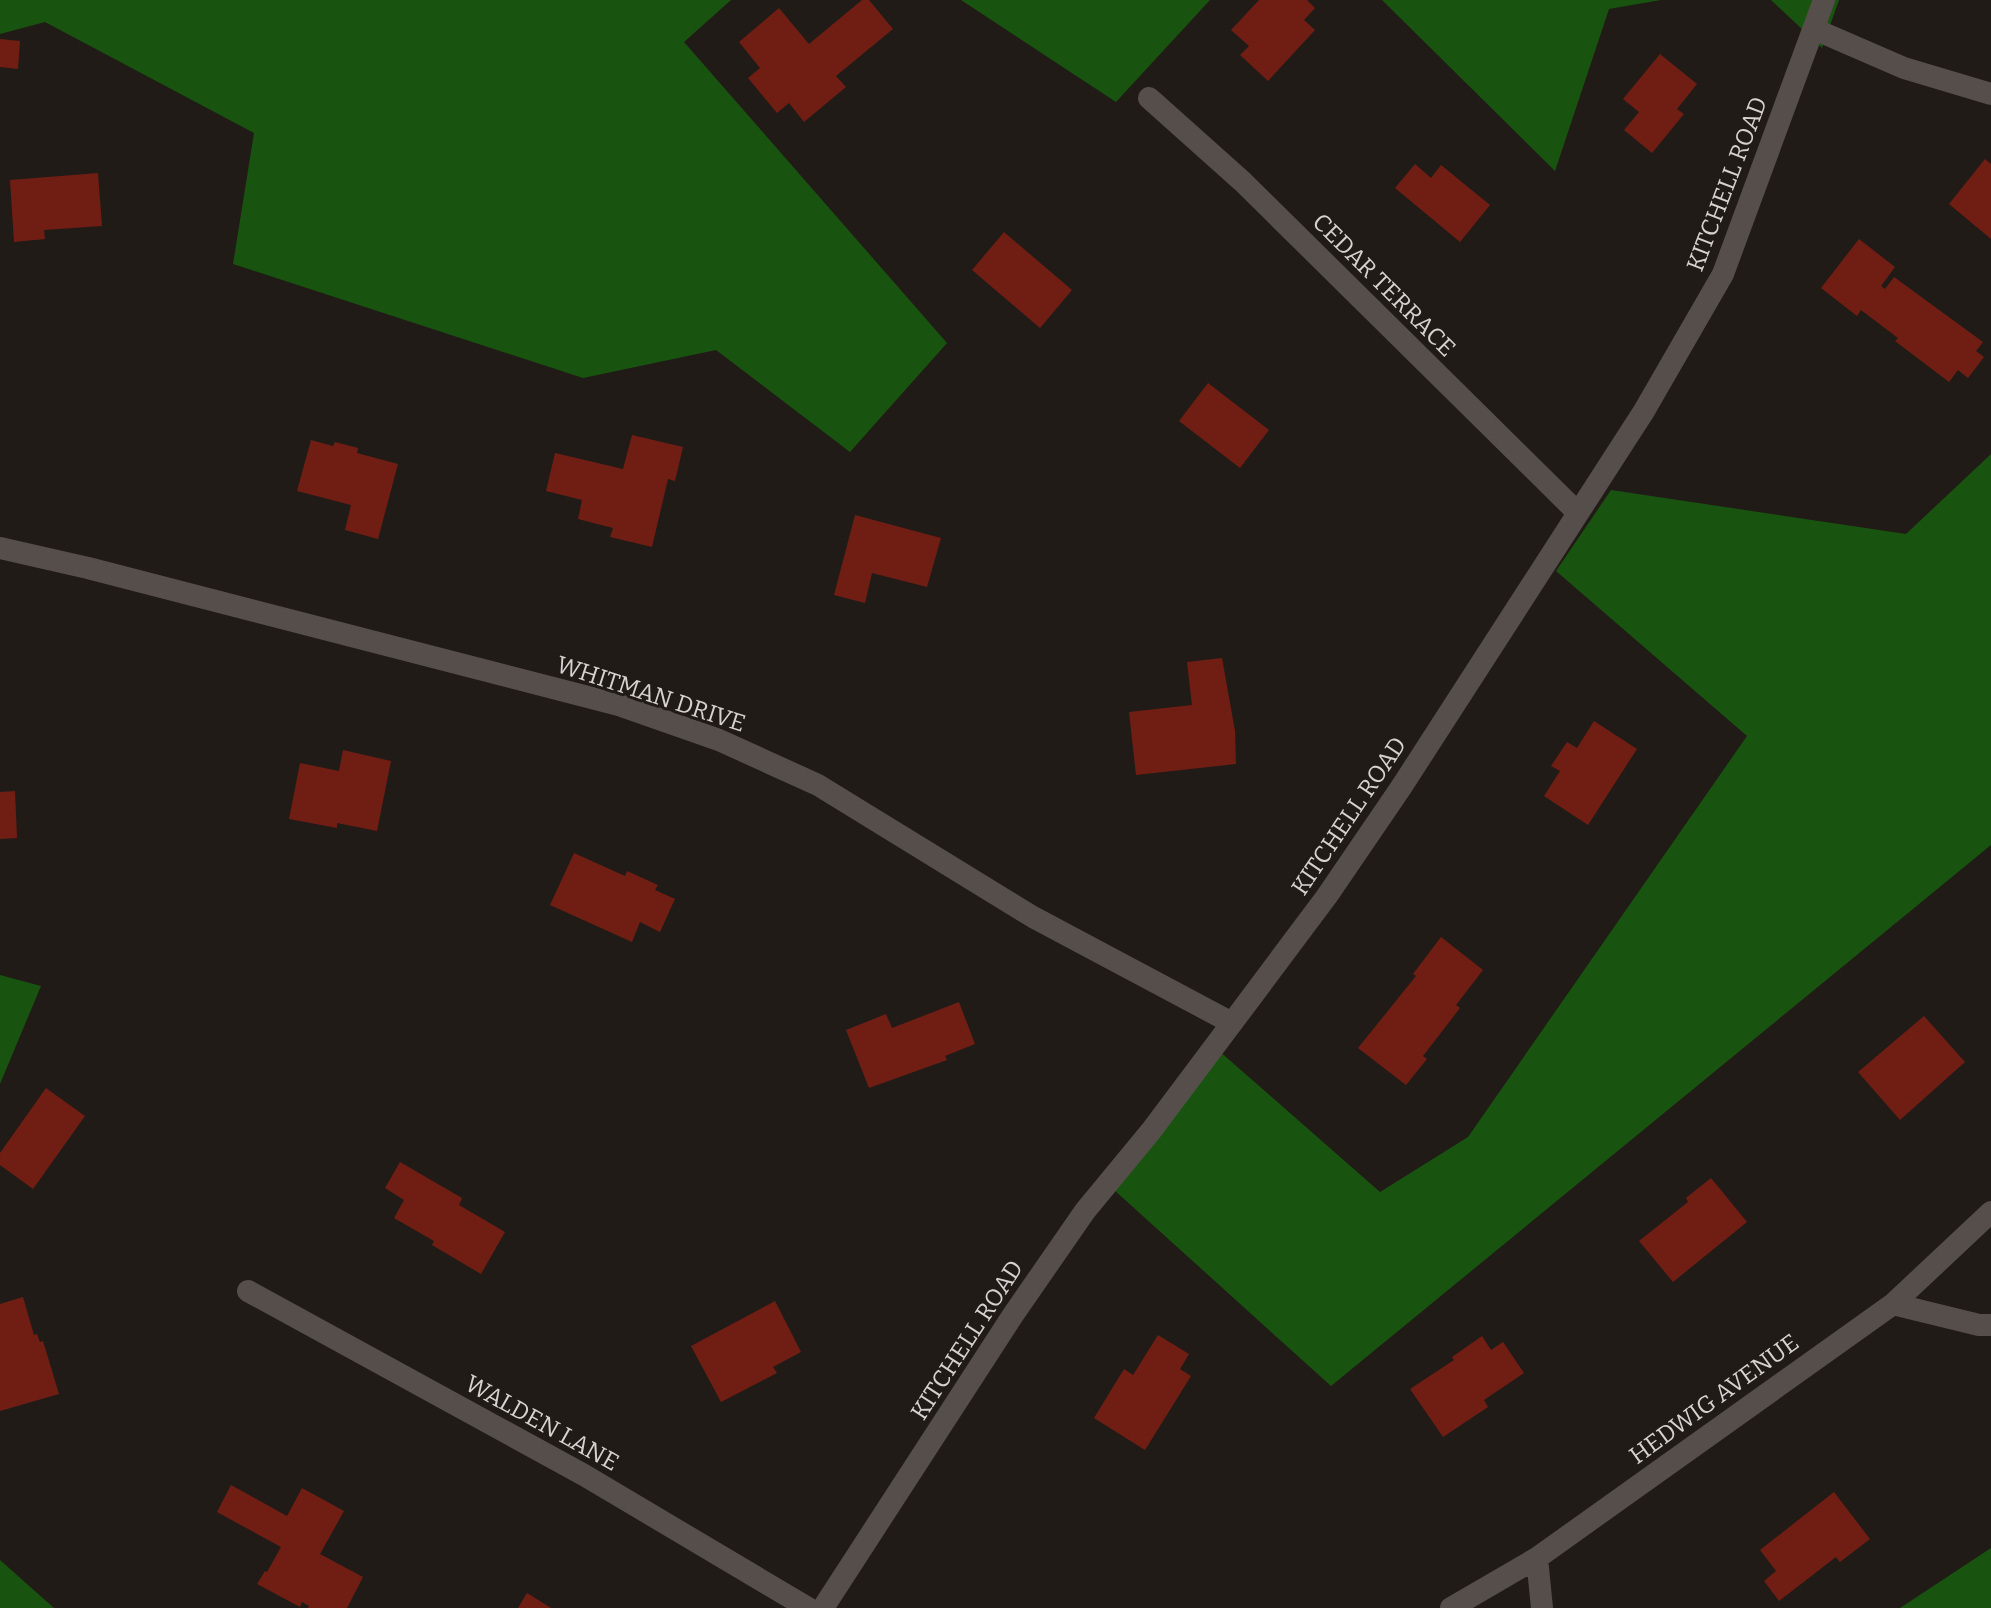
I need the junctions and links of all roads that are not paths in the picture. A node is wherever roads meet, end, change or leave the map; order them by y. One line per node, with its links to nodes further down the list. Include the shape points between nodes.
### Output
1 (1824, 0): 2 (street, KITCHELL ROAD)
2 (1814, 29): 3 (street, via 1904,68); 5 (street, KITCHELL ROAD, via 1723,274)
3 (1991, 94)
4 (1149, 98): 5 (street, CEDAR TERRACE, via 1243,182)
5 (1578, 513): 7 (street, KITCHELL ROAD, via 1402,786)
6 (0, 548): 7 (street, WHITMAN DRIVE, via 619,705 719,740 818,785 1033,917)
7 (1232, 1023): 14 (street, KITCHELL ROAD, via 1085,1211)
8 (1991, 1212): 10 (street, HEDWIG AVENUE)
9 (248, 1291): 13 (street, WALDEN LANE, via 584,1475)
10 (1893, 1304): 11 (street); 12 (street, HEDWIG AVENUE)
11 (1991, 1325)
12 (1537, 1558): 15 (street, HEDWIG AVENUE); 16 (street)
13 (808, 1608)
14 (823, 1608)
15 (1451, 1608)
16 (1542, 1608)

